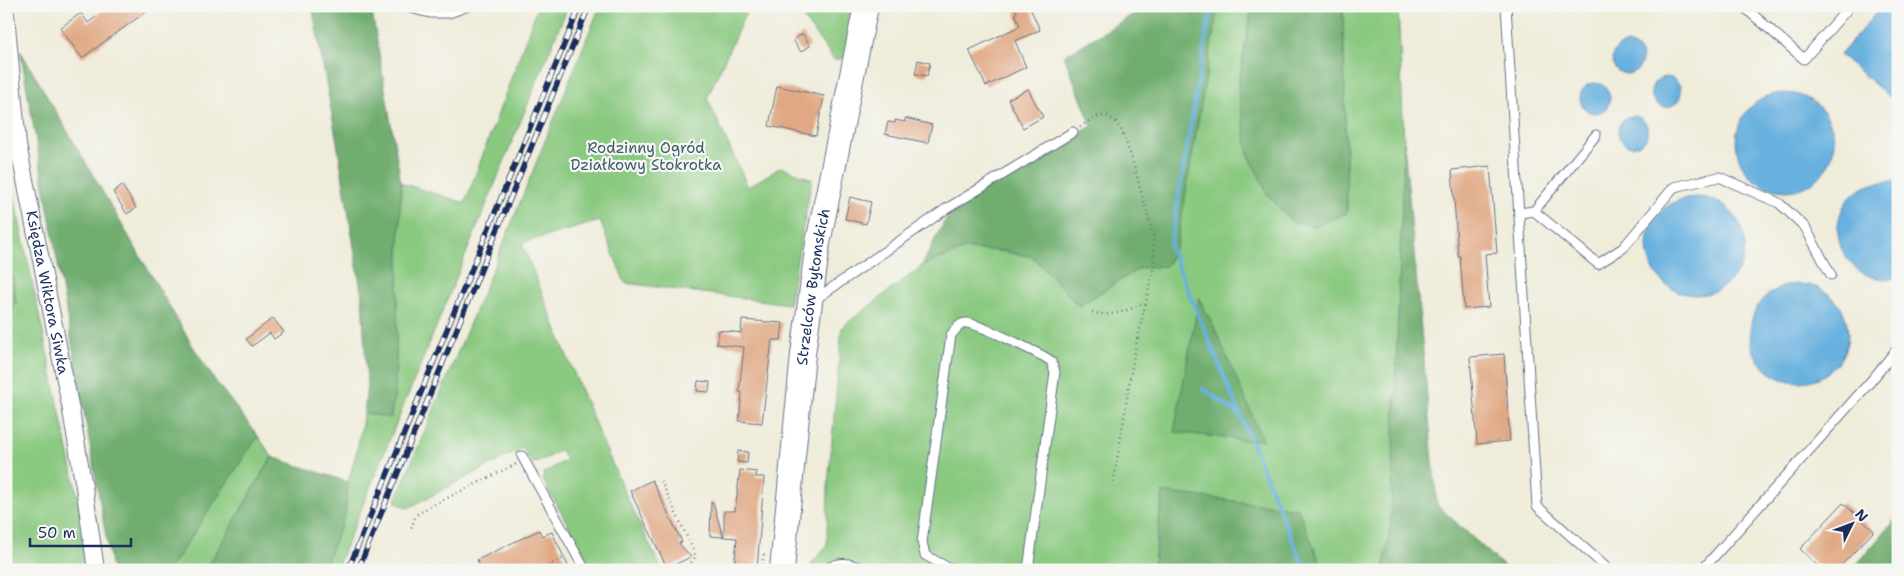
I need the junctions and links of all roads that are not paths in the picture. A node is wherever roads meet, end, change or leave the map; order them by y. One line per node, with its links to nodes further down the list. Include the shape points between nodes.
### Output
1 (401, 6): 2 (lane, via 430,13 449,13)
2 (468, 6)
3 (866, 6): 13 (street, Strzelców Bytomskich, via 818,243)
4 (1506, 6): 11 (lane)
5 (1743, 6): 6 (lane, via 1804,59)
6 (1850, 6)
7 (6, 15): 16 (street, Księdza Wiktora Siwka, via 18,145 70,405)
8 (1073, 132): 13 (lane, via 946,209)
9 (1596, 136): 10 (lane)
10 (1534, 211): 11 (lane); 12 (lane, via 1598,264 1623,248 1674,187 1719,177 1779,203 1805,227)
11 (1519, 213): 23 (lane, via 1537,506)
12 (1831, 275)
13 (809, 304): 18 (street, Strzelców Bytomskich)
14 (1898, 348): 24 (lane)
15 (524, 458): 17 (lane)
16 (96, 570)
17 (585, 570)
18 (782, 570)
19 (826, 570): 20 (lane, via 844,563)
20 (866, 570)
21 (952, 570): 22 (lane, via 925,555 922,542 951,335 966,323 1043,356 1051,361 1056,372)
22 (1028, 570)
23 (1609, 570)
24 (1702, 570)

